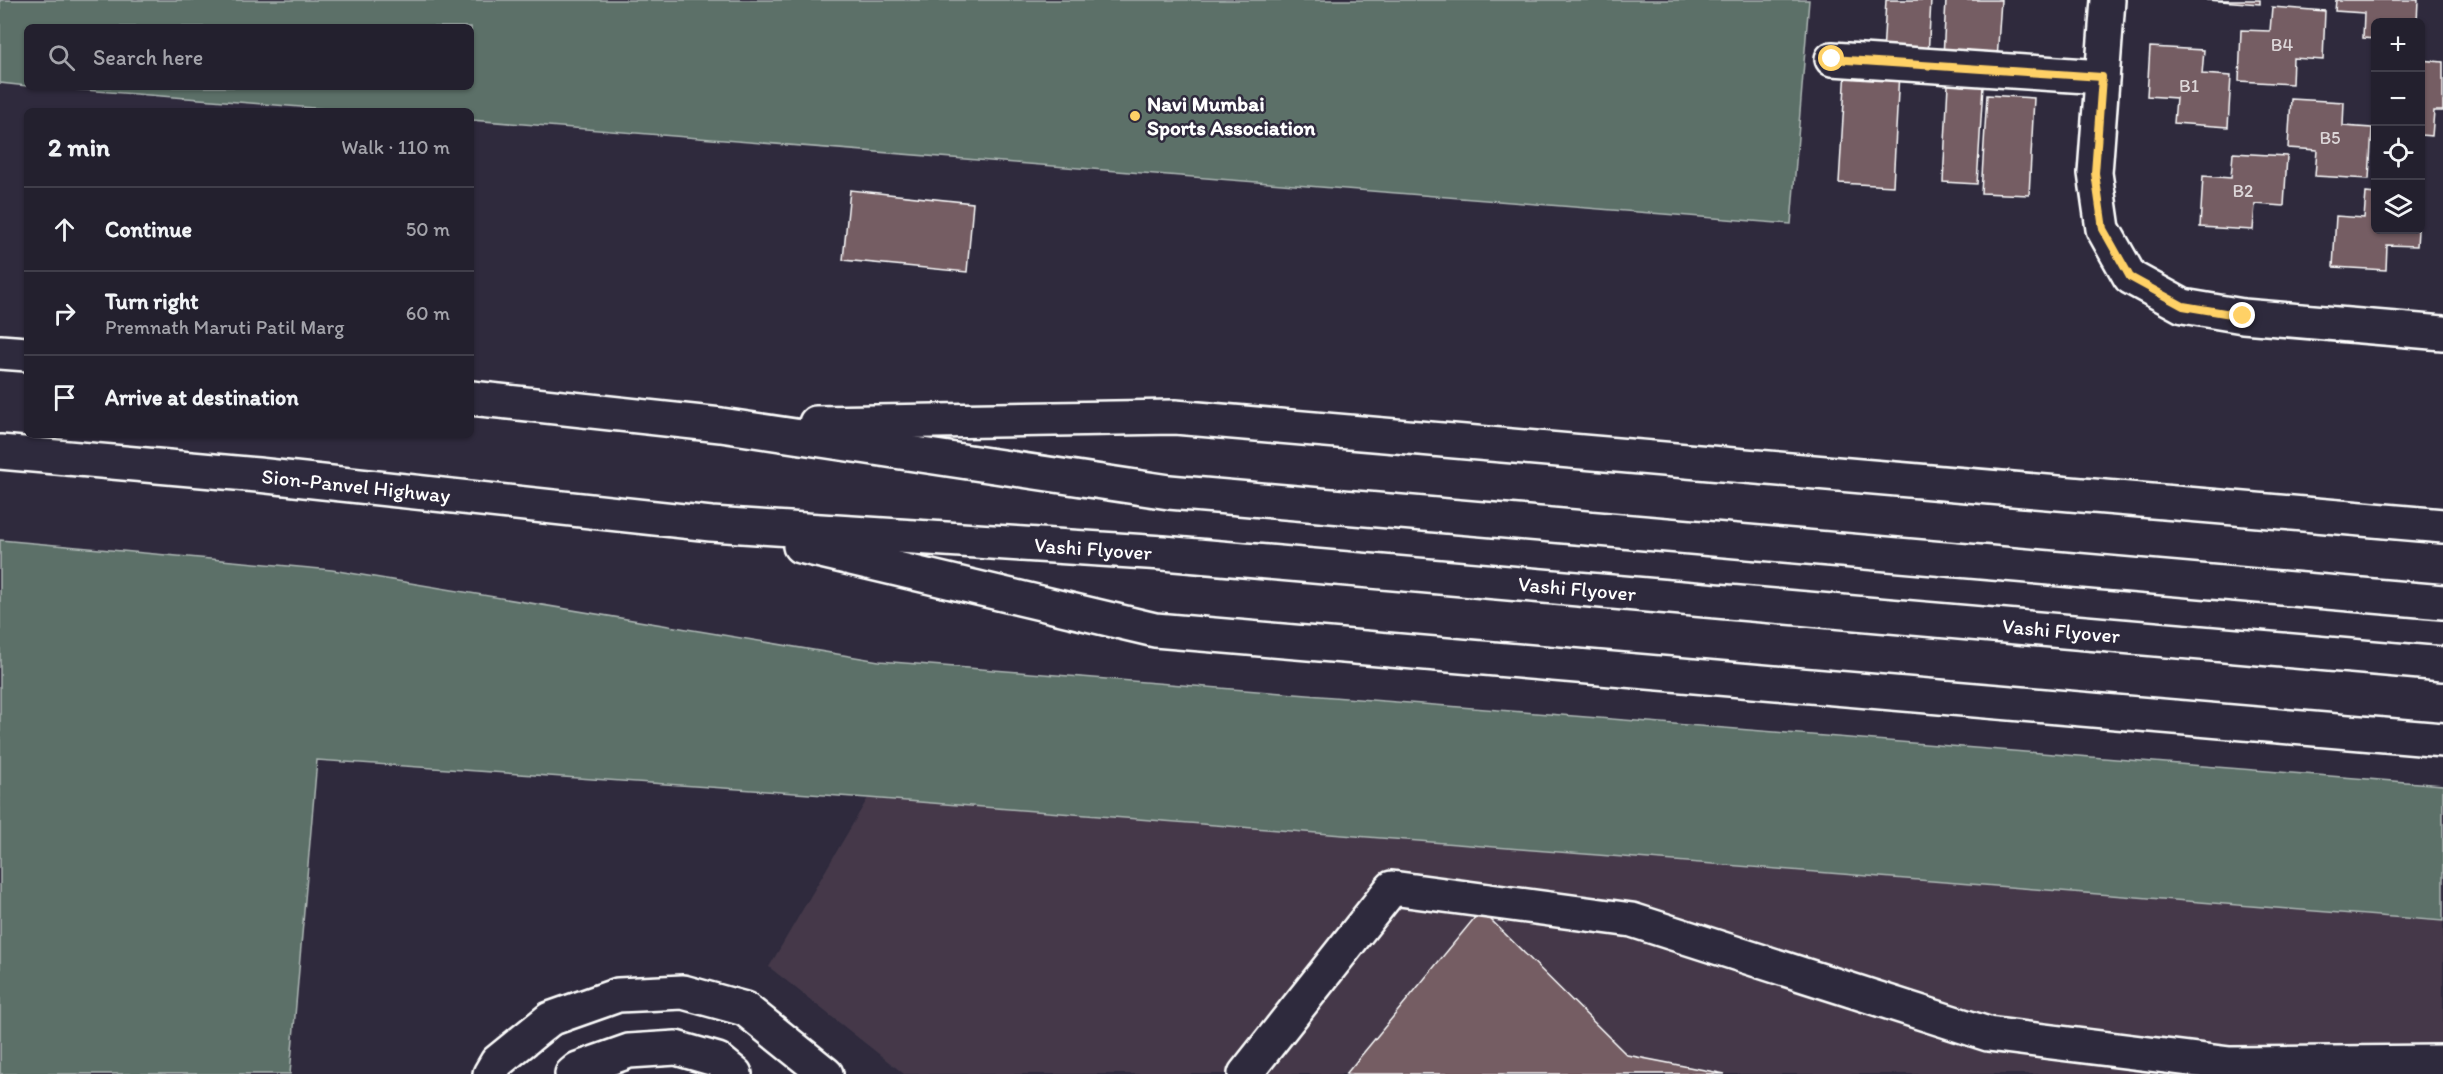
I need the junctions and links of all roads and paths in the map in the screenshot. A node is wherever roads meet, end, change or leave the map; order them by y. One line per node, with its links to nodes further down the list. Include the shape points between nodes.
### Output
1 (2108, 0): 3 (main road)
2 (1832, 59): 3 (main road)
3 (2102, 77): 4 (main road, via 2095,173 2101,218 2103,229 2130,277 2183,306 2243,316)
4 (2443, 333)
5 (0, 352): 6 (main road)
6 (24, 354)
7 (474, 398): 8 (main road)
8 (721, 425): 11 (main road, via 1175,417); 12 (main road, via 1168,492)
9 (0, 452): 10 (main road, Sion-Panvel Highway, via 258,475)
10 (711, 524): 13 (main road, Vashi Flyover, via 1163,554); 14 (main road, via 1155,630)
11 (2443, 526)
12 (2443, 602)
13 (2443, 664)
14 (2443, 740)
15 (2443, 1062): 20 (main road, via 2230,1064 1988,1034 1632,920 1392,888)
16 (490, 1074): 19 (main road, via 497,1062 550,1019 618,995 683,992 745,1009)
17 (572, 1074): 18 (main road, via 629,1051 676,1048 718,1060)
18 (735, 1074)
19 (826, 1074)
20 (1245, 1074)

